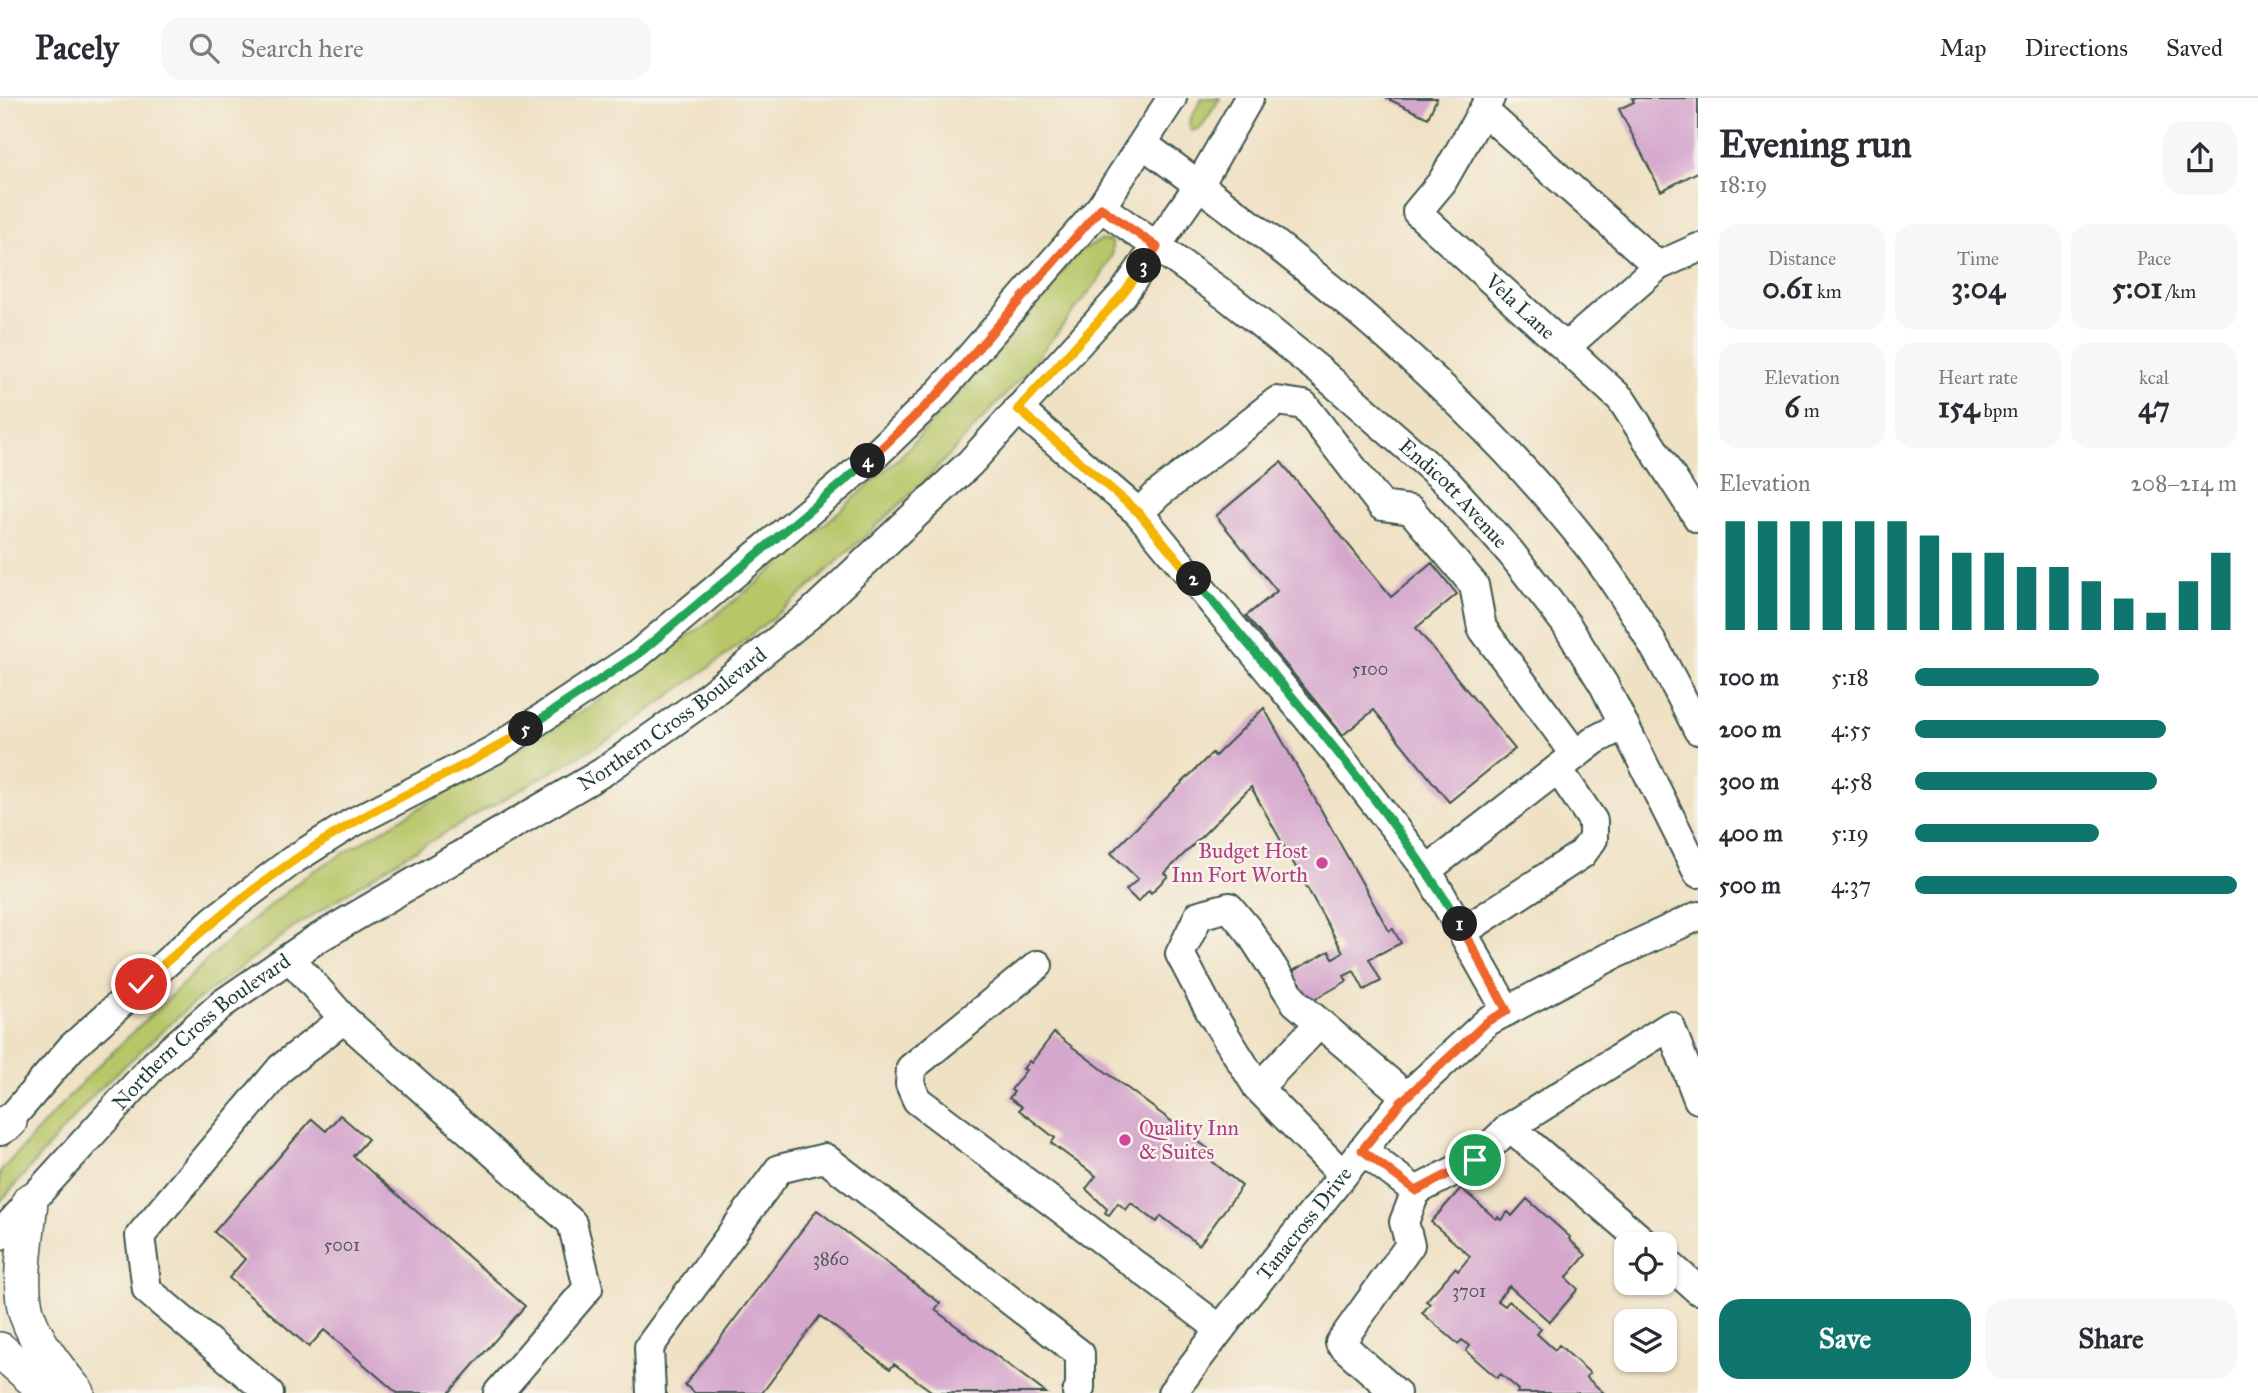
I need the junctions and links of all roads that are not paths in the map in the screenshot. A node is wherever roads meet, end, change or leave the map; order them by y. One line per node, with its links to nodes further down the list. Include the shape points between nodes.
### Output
1 (1172, 98): 4 (street)
2 (1249, 98): 5 (street, Northern Cross Boulevard)
3 (1487, 105): 9 (street); 10 (street, Vela Lane, via 1442,181 1417,212)
4 (1143, 144): 5 (street); 6 (street)
5 (1199, 185): 7 (street, Northern Cross Boulevard); 15 (street, via 1371,322 1496,440 1574,528 1625,600 1671,674)
6 (1101, 208): 7 (street, Endicott Avenue); 29 (street, via 937,395 868,462 717,590 637,655 494,750 350,824 293,860 214,920 71,1048)
7 (1157, 247): 11 (street, Northern Cross Boulevard, via 1123,294); 14 (street, Endicott Avenue, via 1269,330 1447,482 1566,624)
8 (1698, 248): 9 (street)
9 (1658, 266): 10 (street)
10 (1566, 347): 13 (street, Vela Lane, via 1620,399)
11 (1018, 409): 12 (street); 21 (street, Northern Cross Boulevard, via 970,463 809,615 700,703 603,772)
12 (1139, 513): 16 (street, via 1277,401 1304,405 1382,506 1411,510 1474,585 1482,628); 17 (street)
13 (1698, 518)
14 (1624, 725): 16 (street); 18 (street, Endicott Avenue)
15 (1698, 730)
16 (1567, 762): 17 (street); 20 (street, via 1593,821 1593,839 1582,854)
17 (1427, 870): 20 (street)
18 (1698, 873)
19 (1698, 916): 23 (street, Tanacross Drive)
20 (1464, 931): 23 (street)
21 (290, 958): 24 (street); 34 (street, Northern Cross Boulevard, via 222,1004 155,1064)
22 (1038, 965): 39 (street, via 911,1068 910,1084 917,1100)
23 (1507, 1011): 27 (street, Tanacross Drive, via 1488,1021)
24 (344, 1019): 43 (street, via 281,1068 140,1236 147,1290); 44 (street, via 572,1223 588,1288)
25 (1320, 1023): 26 (street); 26 (street, via 1296,1002 1229,907 1199,915 1180,954); 27 (street)
26 (1258, 1088): 32 (street)
27 (1407, 1097): 31 (street, Tanacross Drive)
28 (1698, 1099): 30 (street, via 1670,1026)
29 (3, 1127)
30 (1510, 1127): 33 (street, via 1475,1160); 35 (street)
31 (1362, 1150): 32 (street, Tanacross Drive); 33 (street)
32 (1342, 1175): 39 (street, Tanacross Drive)
33 (1416, 1191): 48 (street, via 1404,1222 1410,1245 1340,1343)
34 (30, 1201): 36 (street, Northern Cross Boulevard); 42 (main road, via 23,1286 27,1314 52,1361)
35 (1632, 1232)
36 (0, 1234)
37 (1677, 1271): 38 (street)
38 (1698, 1290)
39 (1220, 1329): 47 (street, Tanacross Drive)
40 (0, 1350): 41 (main road)
41 (50, 1393)
42 (77, 1393)
43 (269, 1393)
44 (498, 1393)
45 (651, 1393): 46 (street, via 649,1347 779,1170 825,1158 1080,1354)
46 (1077, 1393)
47 (1172, 1393)
48 (1396, 1393)

